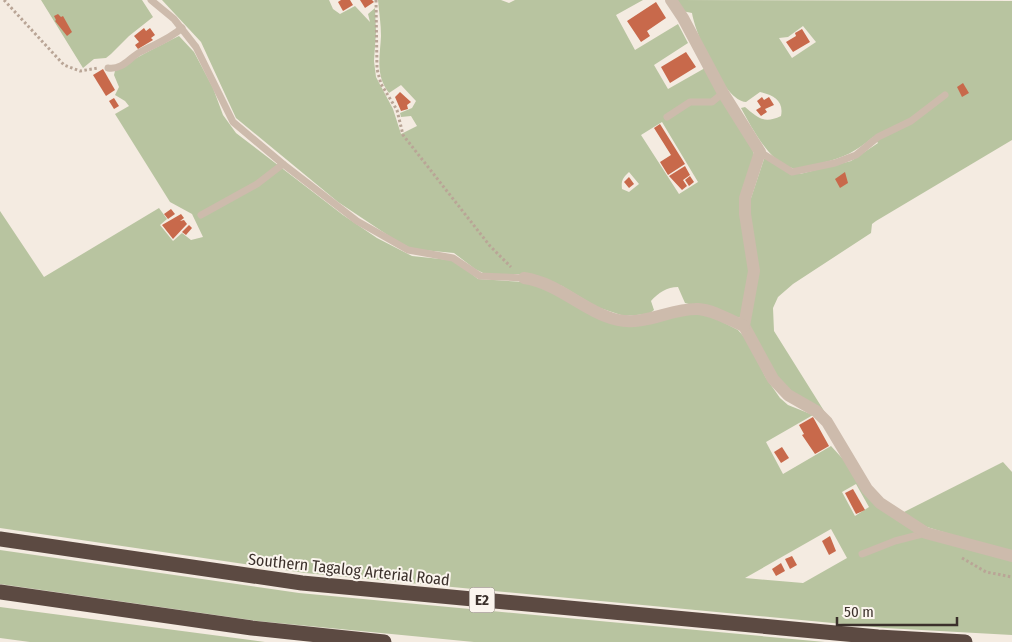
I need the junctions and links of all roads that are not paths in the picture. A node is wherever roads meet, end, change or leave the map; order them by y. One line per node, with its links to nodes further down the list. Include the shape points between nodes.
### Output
1 (152, 0): 3 (lane)
2 (670, 0): 5 (street)
3 (182, 28): 4 (lane, via 127,63); 9 (lane, via 202,58 233,122)
4 (108, 68)
5 (723, 93): 7 (lane, via 712,102 690,102); 8 (street)
6 (945, 95): 8 (lane, via 911,121 878,137 862,151 835,163 792,172)
7 (667, 118)
8 (760, 152): 12 (street, via 745,198 754,271)
9 (284, 164): 10 (lane, via 257,184); 11 (lane, via 357,221 408,250 453,258 480,276)
10 (201, 215)
11 (524, 278): 12 (street, via 545,283 620,320 634,321 697,309)
12 (744, 326): 13 (street, via 773,379 788,395 827,422 867,489 880,502)
13 (926, 533): 15 (lane, via 895,540); 16 (street)
14 (0, 540): 19 (highway, Southern Tagalog Arterial Road / E2, via 302,583 868,636)
15 (862, 554)
16 (1012, 556)
17 (0, 592): 18 (highway, via 252,628)
18 (384, 642)
19 (965, 642)

